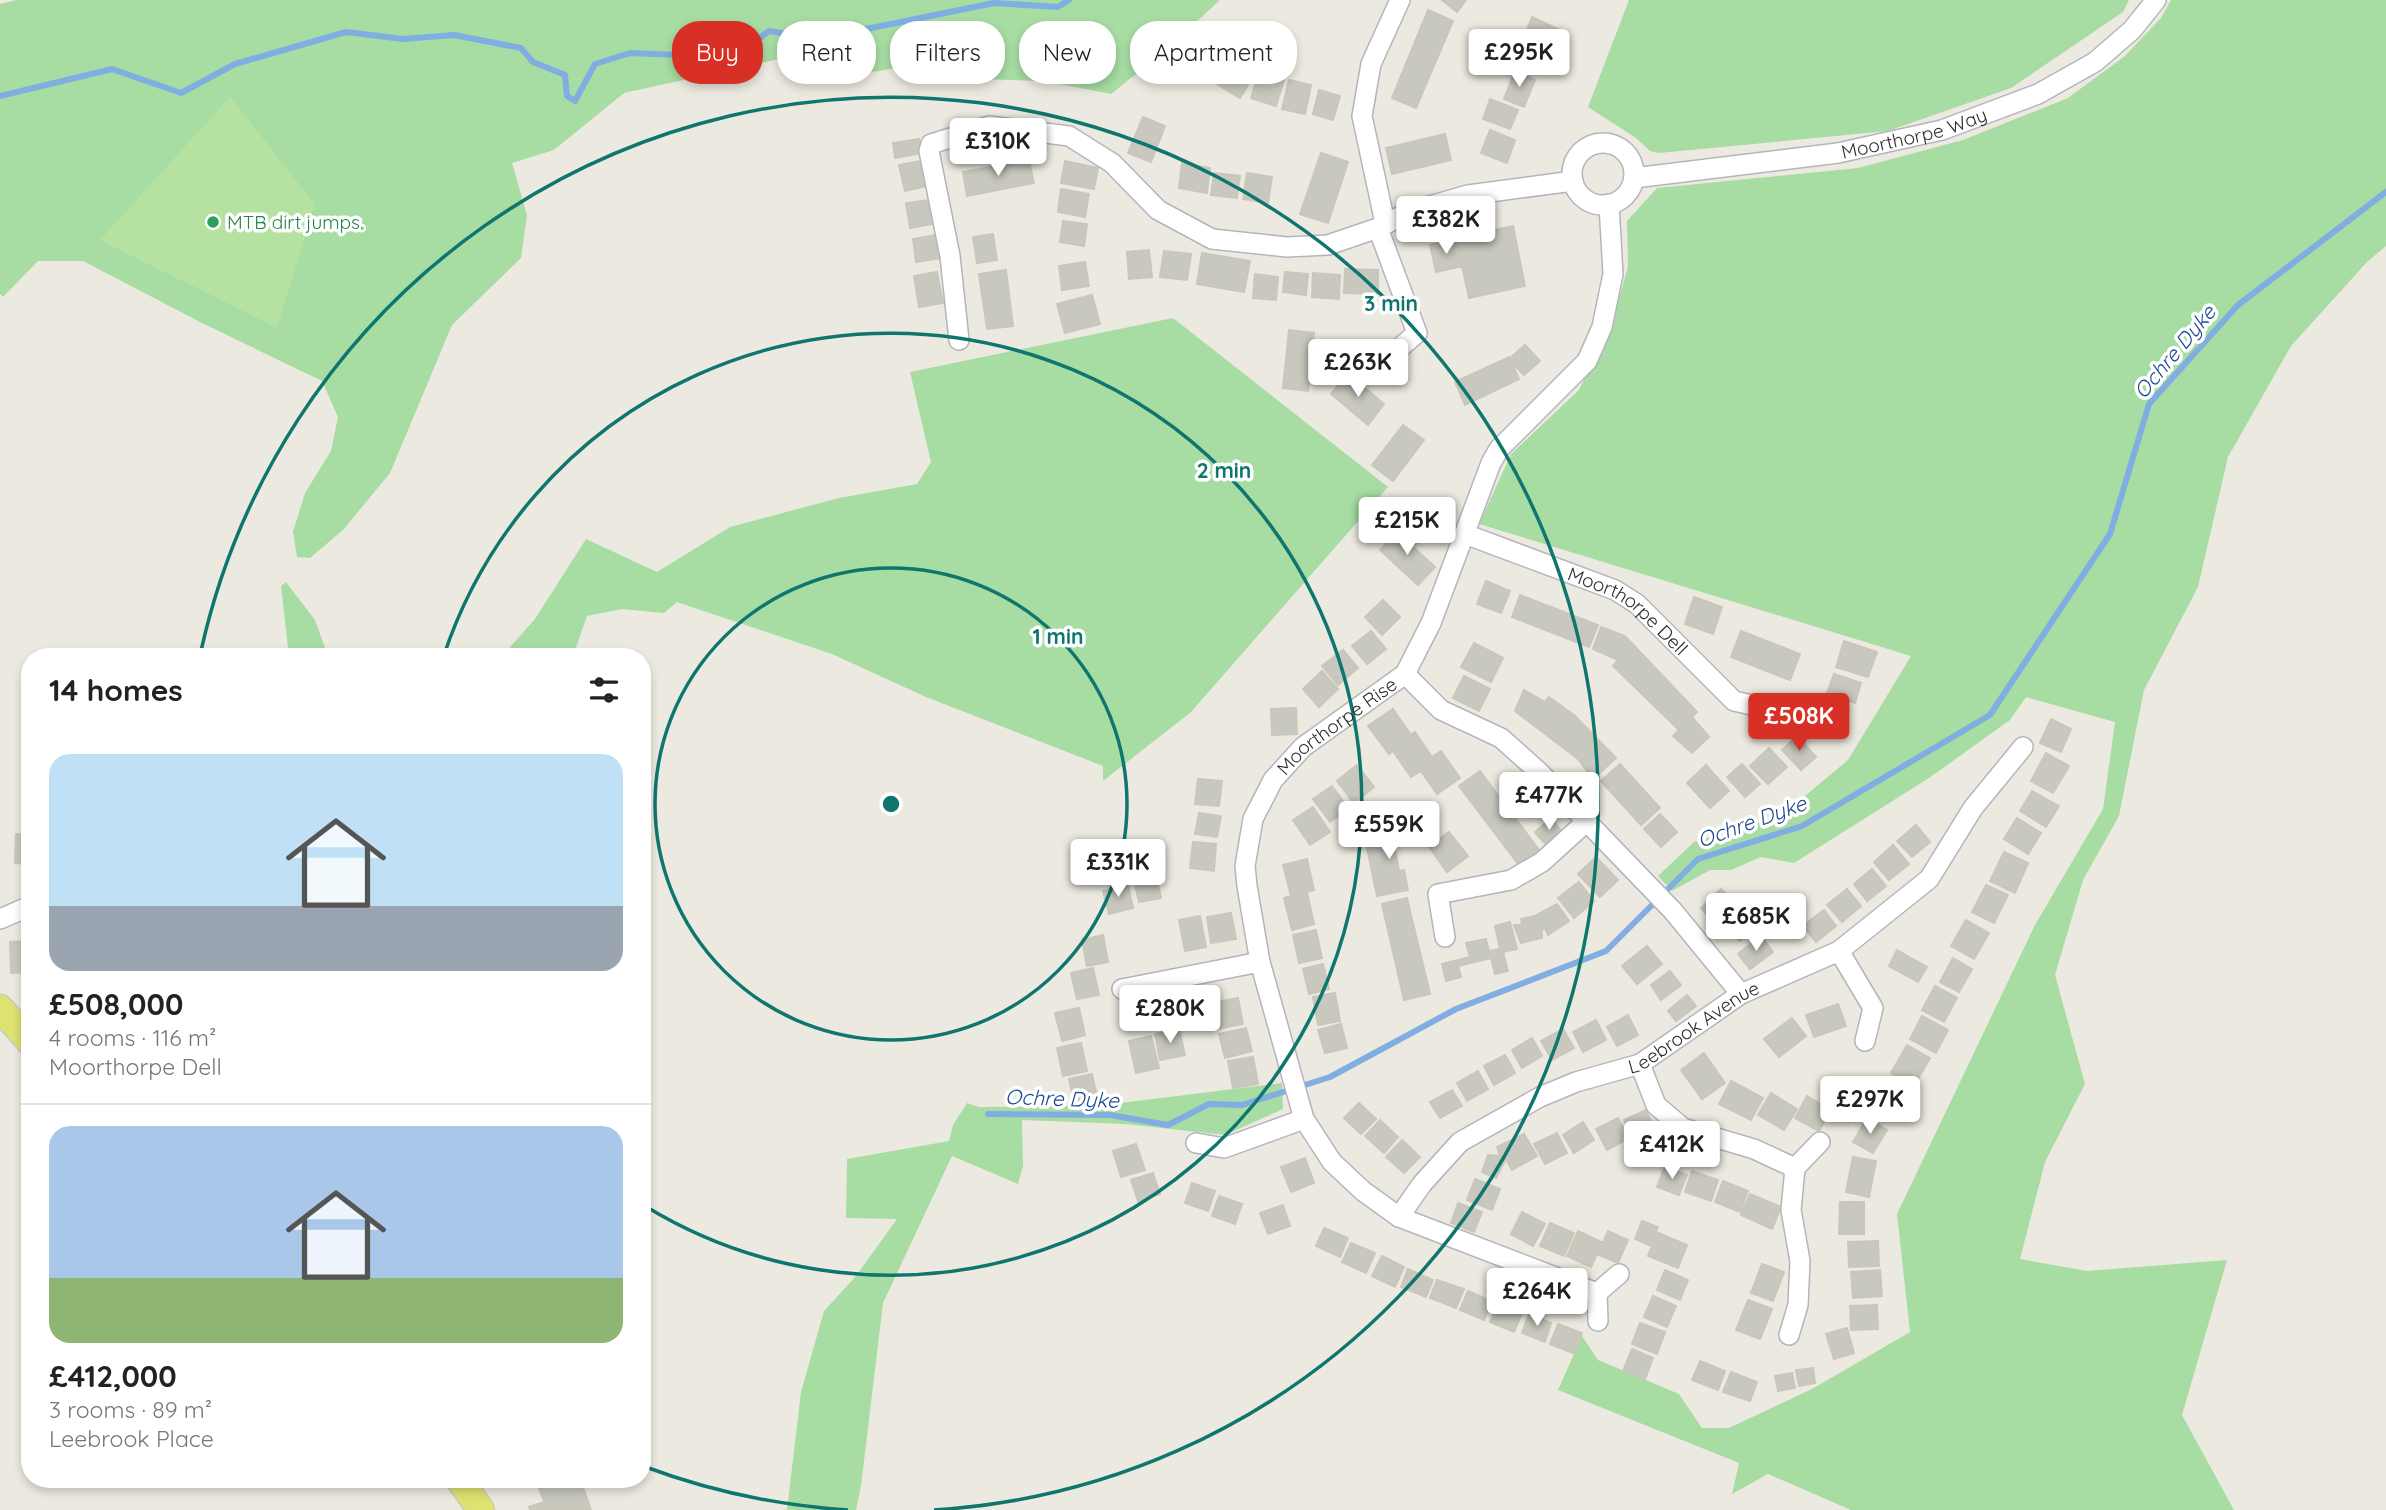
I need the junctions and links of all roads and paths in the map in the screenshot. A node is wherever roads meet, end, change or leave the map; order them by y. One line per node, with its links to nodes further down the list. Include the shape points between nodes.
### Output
1 (1400, 0): 6 (street, via 1371,64 1362,116)
2 (2156, 0): 3 (street, Moorthorpe Way, via 2132,30 2095,62 2038,94 1942,130 1838,153)
3 (1634, 178): 4 (street, via 1628,155 1602,143 1582,151 1572,171); 5 (street, via 1624,197)
4 (1573, 181): 5 (street, via 1588,201); 6 (street, via 1468,195)
5 (1609, 204): 9 (street, Moorthorpe Rise, via 1613,274 1605,321 1587,361 1499,449)
6 (1381, 225): 7 (street, via 1328,245 1287,247 1212,239 1158,210 1112,163 1069,136 989,126 931,144 929,151 950,256); 8 (street, via 1417,333)
7 (959, 340)
8 (1395, 352)
9 (1465, 534): 10 (street, Moorthorpe Rise, via 1431,623); 11 (street, Moorthorpe Dell, via 1615,590 1637,604 1734,701)
10 (1405, 674): 13 (street, via 1441,710 1501,738); 18 (street, Moorthorpe Rise, via 1303,747 1265,793 1253,819 1245,866)
11 (1774, 710)
12 (2023, 747): 17 (street, Leebrook Avenue, via 1973,808 1928,879)
13 (1586, 822): 16 (street, via 1542,862 1511,880 1438,894); 20 (street, via 1673,911)
14 (21, 910): 15 (street)
15 (0, 919)
16 (1446, 937)
17 (1839, 951): 20 (street, Leebrook Avenue); 23 (street, via 1873,1008)
18 (1260, 962): 19 (street); 25 (street, Moorthorpe Rise)
19 (1122, 989)
20 (1741, 994): 24 (street, Leebrook Avenue)
21 (0, 1008): 22 (main road)
22 (21, 1032)
23 (1865, 1041)
24 (1640, 1064): 28 (street, via 1656,1105 1683,1128 1755,1149); 29 (street, Leebrook Avenue, via 1540,1097 1460,1142)
25 (1302, 1114): 27 (street, via 1224,1148); 29 (street, Moorthorpe Rise, via 1332,1162)
26 (1820, 1142): 28 (street)
27 (1196, 1143)
28 (1795, 1168): 33 (street, via 1791,1210 1800,1261 1798,1305)
29 (1399, 1217): 31 (street, Moorthorpe Rise)
30 (1619, 1274): 31 (street)
31 (1597, 1293): 32 (street)
32 (1598, 1321)
33 (1789, 1335)
34 (465, 1488): 35 (main road)
35 (481, 1510)

